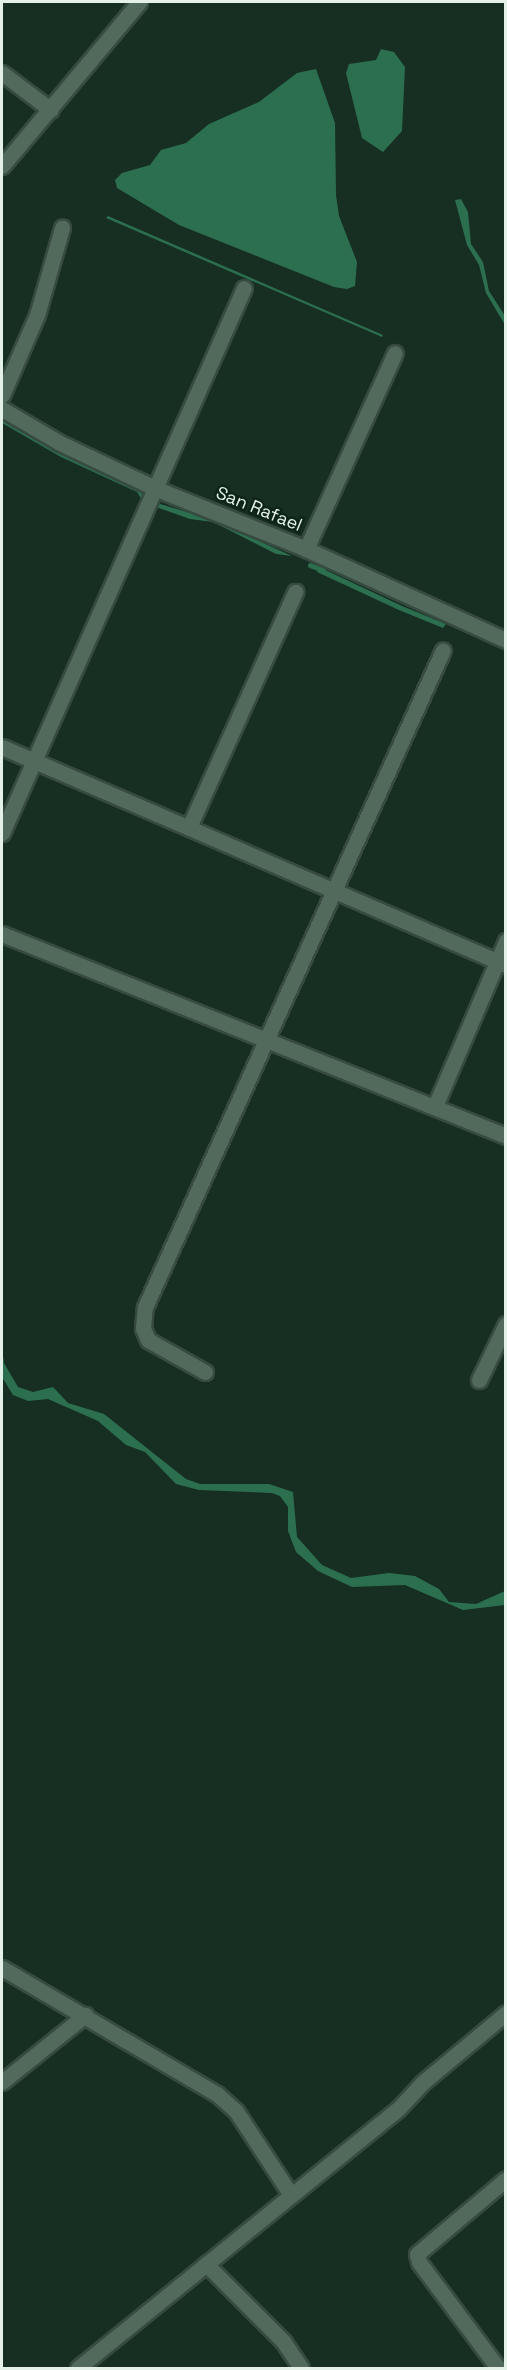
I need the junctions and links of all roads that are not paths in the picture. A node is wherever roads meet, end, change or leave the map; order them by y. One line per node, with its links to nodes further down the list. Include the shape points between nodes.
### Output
1 (139, 2): 3 (street)
2 (2, 73): 3 (street)
3 (51, 110): 4 (street)
4 (2, 166)
5 (62, 228): 8 (street, via 37,315)
6 (244, 288): 10 (street)
7 (395, 353): 11 (street)
8 (2, 395)
9 (2, 409): 10 (street, San Rafael, via 60,443)
10 (157, 489): 11 (street, San Rafael); 16 (street)
11 (306, 549): 13 (street, San Rafael)
12 (295, 592): 17 (street)
13 (506, 640)
14 (443, 650): 19 (street)
15 (2, 747): 16 (street)
16 (36, 761): 17 (street); 18 (street)
17 (190, 825): 19 (street)
18 (2, 833)
19 (336, 888): 22 (street); 23 (street)
20 (2, 933): 23 (street)
21 (506, 941): 22 (street)
22 (501, 963): 24 (street)
23 (267, 1037): 24 (street); 27 (street, via 145,1307 143,1328 148,1340)
24 (435, 1106): 25 (street)
25 (506, 1136)
26 (506, 1323): 28 (street)
27 (205, 1372)
28 (478, 1380)
29 (2, 1968): 31 (street)
30 (506, 2013): 34 (street)
31 (85, 2015): 32 (street); 34 (street, via 217,2094 236,2111)
32 (2, 2082)
33 (506, 2180): 38 (street, via 417,2254 419,2262)
34 (291, 2195): 35 (street)
35 (206, 2264): 36 (street); 37 (street, via 284,2341)
36 (78, 2368)
37 (302, 2368)
38 (498, 2368)

